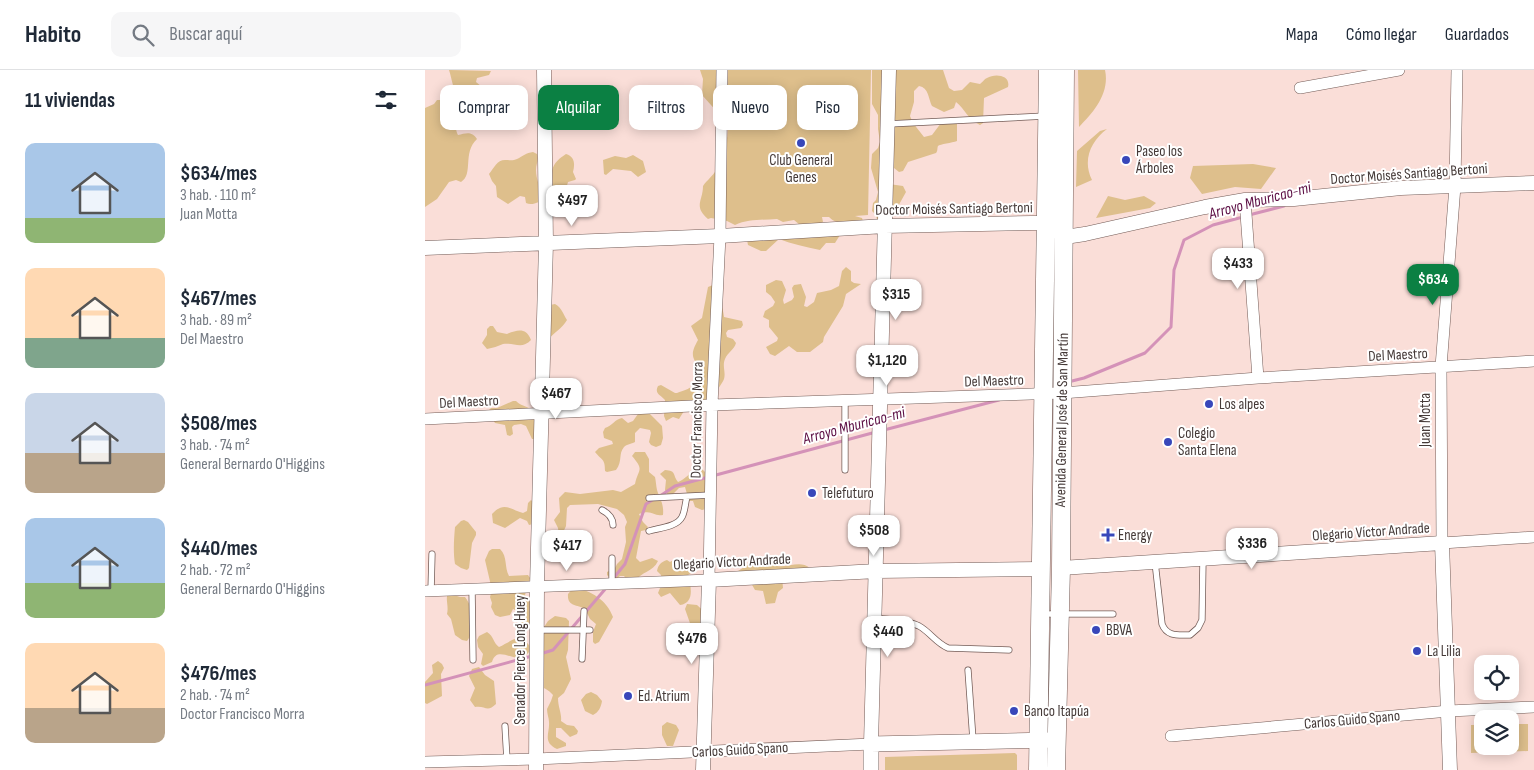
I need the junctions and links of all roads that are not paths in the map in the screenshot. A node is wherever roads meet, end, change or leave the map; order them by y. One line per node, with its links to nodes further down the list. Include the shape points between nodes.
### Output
1 (544, 70): 18 (street, Senador Pierce Long Huey)
2 (722, 70): 16 (street, Doctor Francisco Morra)
3 (889, 70): 10 (street)
4 (1048, 70): 9 (highway, Avenida General José de San Martín)
5 (1065, 70): 17 (highway, Avenida General José de San Martín)
6 (1399, 70): 8 (street)
7 (1457, 70): 12 (street, Juan Motta)
8 (1300, 88)
9 (1047, 116): 10 (lane); 14 (highway, Avenida General José de San Martín)
10 (888, 124): 15 (street)
11 (1534, 183): 12 (street, Doctor Moisés Santiago Bertoni)
12 (1455, 186): 13 (street, Doctor Moisés Santiago Bertoni); 21 (street, Juan Motta)
13 (1245, 200): 17 (street, Doctor Moisés Santiago Bertoni); 22 (street)
14 (1046, 223): 15 (street, Doctor Moisés Santiago Bertoni); 17 (street, Doctor Moisés Santiago Bertoni); 24 (highway, Avenida General José de San Martín)
15 (885, 226): 16 (street, Doctor Moisés Santiago Bertoni); 26 (street)
16 (721, 236): 18 (street, Doctor Moisés Santiago Bertoni); 27 (street, Doctor Francisco Morra)
17 (1065, 237): 23 (highway, Avenida General José de San Martín)
18 (546, 243): 19 (street, Doctor Moisés Santiago Bertoni); 28 (street, Senador Pierce Long Huey)
19 (425, 248)
20 (1534, 362): 21 (street, Del Maestro)
21 (1441, 367): 22 (street, Del Maestro); 39 (street, Juan Motta)
22 (1258, 378): 23 (street, Del Maestro)
23 (1062, 393): 24 (street, Del Maestro); 44 (highway, Avenida General José de San Martín)
24 (1043, 394): 26 (street, Del Maestro); 34 (highway, Avenida General José de San Martín)
25 (845, 401): 26 (street, Del Maestro); 27 (street, Del Maestro); 30 (lane)
26 (879, 401): 46 (street)
27 (712, 405): 28 (street, Del Maestro); 31 (street, Doctor Francisco Morra)
28 (542, 412): 29 (street, Del Maestro); 49 (street, Senador Pierce Long Huey)
29 (425, 419)
30 (845, 470)
31 (711, 495): 32 (lane); 47 (street, Doctor Francisco Morra)
32 (687, 497): 33 (lane); 37 (lane, via 678,522)
33 (649, 498)
34 (1041, 502): 44 (highway, via 1049,519 1049,559 1054,567); 45 (highway, Avenida General José de San Martín)
35 (602, 510): 36 (lane)
36 (613, 524)
37 (649, 531)
38 (1534, 537): 39 (street, Olegario Víctor Andrade)
39 (1442, 543): 42 (street, Olegario Víctor Andrade); 64 (street, Juan Motta)
40 (431, 554): 51 (lane)
41 (613, 558): 48 (lane)
42 (1203, 559): 43 (street, Olegario Víctor Andrade); 43 (lane, via 1202,620 1190,635 1165,631)
43 (1155, 562): 44 (street, Olegario Víctor Andrade)
44 (1061, 568): 53 (highway, Avenida General José de San Martín)
45 (1041, 569): 46 (street, Olegario Víctor Andrade); 53 (highway, via 1050,572); 67 (highway, Avenida General José de San Martín)
46 (877, 571): 47 (street, Olegario Víctor Andrade); 55 (street)
47 (709, 580): 48 (street, Olegario Víctor Andrade); 71 (street, Doctor Francisco Morra)
48 (612, 583): 49 (street, Olegario Víctor Andrade)
49 (537, 586): 50 (street, Olegario Víctor Andrade); 56 (street, Senador Pierce Long Huey)
50 (472, 589): 51 (street, Olegario Víctor Andrade); 61 (lane)
51 (428, 591)
52 (584, 611): 57 (lane)
53 (1055, 614): 54 (lane); 68 (highway, Avenida General José de San Martín, via 1058,655)
54 (1113, 614)
55 (875, 618): 59 (lane, via 915,624 947,648); 70 (street)
56 (537, 630): 57 (lane); 74 (street, Senador Pierce Long Huey)
57 (583, 630): 58 (lane); 60 (lane)
58 (590, 630)
59 (1009, 650)
60 (582, 659)
61 (473, 660)
62 (968, 670): 69 (lane)
63 (1534, 707): 64 (street, Carlos Guido Spano)
64 (1449, 711): 66 (street, Carlos Guido Spano); 79 (street, Juan Motta)
65 (505, 726): 72 (lane)
66 (1171, 736)
67 (1038, 740): 68 (main road, Carlos Guido Spano); 69 (main road, Carlos Guido Spano); 77 (highway, Avenida General José de San Martín)
68 (1056, 740): 78 (highway, Avenida General José de San Martín)
69 (973, 742): 70 (main road, Carlos Guido Spano)
70 (871, 744): 71 (street, Carlos Guido Spano); 76 (main road)
71 (703, 751): 74 (street, Carlos Guido Spano); 75 (street, Doctor Francisco Morra)
72 (507, 760): 73 (street, Carlos Guido Spano); 74 (street, Carlos Guido Spano)
73 (425, 762)
74 (536, 765)
75 (703, 770)
76 (871, 770)
77 (1038, 770)
78 (1055, 770)
79 (1450, 770)

